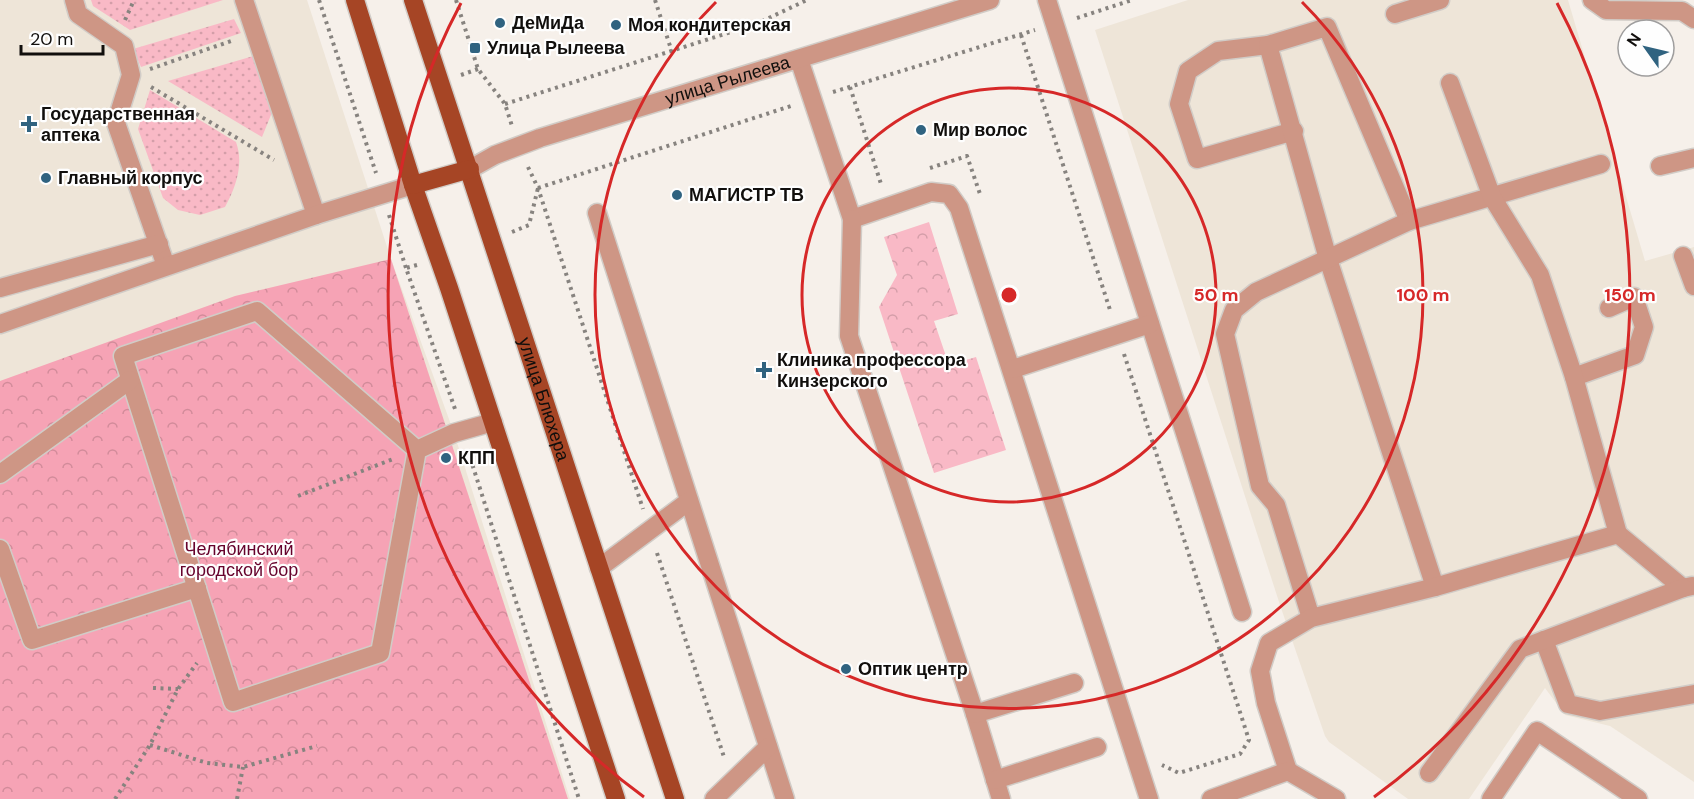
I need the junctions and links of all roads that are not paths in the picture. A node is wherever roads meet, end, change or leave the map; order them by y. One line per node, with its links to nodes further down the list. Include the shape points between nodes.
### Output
1 (74, 0): 25 (street, via 78,14 124,46 131,75 116,123)
2 (244, 0): 22 (street)
3 (355, 0): 19 (main road)
4 (413, 0): 18 (main road, улица Блюхера)
5 (990, 0): 12 (street, улица Рылеева)
6 (1047, 0): 33 (street)
7 (1440, 0): 9 (street)
8 (1593, 0): 10 (street, via 1606,10 1682,11)
9 (1395, 14)
10 (1694, 19)
11 (1268, 45): 14 (street); 14 (street, via 1218,51 1188,71 1179,104 1197,159); 24 (street, via 1327,27)
12 (799, 59): 18 (street, улица Рылеева, via 518,146); 23 (street)
13 (1450, 83): 20 (street)
14 (1293, 131): 27 (street)
15 (1694, 158): 17 (street)
16 (1601, 164): 20 (street)
17 (1660, 166)
18 (470, 169): 19 (main road); 43 (main road, улица Блюхера)
19 (413, 186): 22 (street); 37 (main road)
20 (1492, 197): 24 (street); 35 (street, via 1540,275)
21 (597, 213): 40 (street)
22 (316, 215): 28 (street)
23 (852, 219): 34 (street, via 931,192 949,194 959,208); 52 (street, via 849,336)
24 (1408, 220): 27 (street)
25 (159, 244): 28 (street); 30 (street)
26 (1683, 256): 29 (street)
27 (1328, 259): 44 (street); 48 (street, via 1256,292 1234,310 1225,334 1260,486 1276,505)
28 (166, 266): 32 (street)
29 (1694, 286)
30 (0, 288)
31 (1609, 308): 35 (street, via 1634,297 1644,327 1635,355)
32 (0, 324)
33 (1150, 324): 34 (street); 47 (street)
34 (1013, 369): 63 (street)
35 (1574, 378): 41 (street)
36 (130, 380): 38 (street, via 123,356 257,311); 39 (street); 46 (street)
37 (493, 422): 38 (street, via 454,433); 58 (main road)
38 (417, 450): 46 (street, via 381,654 233,702)
39 (0, 474)
40 (689, 501): 43 (street); 53 (street)
41 (1618, 534): 44 (street); 45 (street)
42 (0, 549): 46 (street, via 32,640)
43 (599, 568): 59 (main road, улица Блюхера)
44 (1435, 587): 48 (street)
45 (1688, 587): 49 (street)
46 (197, 588)
47 (1242, 612)
48 (1311, 618): 55 (street, via 1269,643 1260,671)
49 (1544, 640): 51 (street, via 1568,704 1600,711); 56 (street, via 1520,649)
50 (1074, 683): 52 (street)
51 (1694, 694)
52 (975, 714): 57 (street)
53 (768, 747): 60 (street); 61 (street)
54 (1097, 747): 57 (street)
55 (1288, 771): 64 (street); 65 (street)
56 (1429, 773)
57 (995, 780): 62 (street)
58 (616, 799)
59 (675, 799)
60 (714, 799)
61 (785, 799)
62 (1001, 799)
63 (1149, 799)
64 (1211, 799)
65 (1336, 799)
66 (1491, 799): 67 (street, via 1538,731)
67 (1638, 799)

